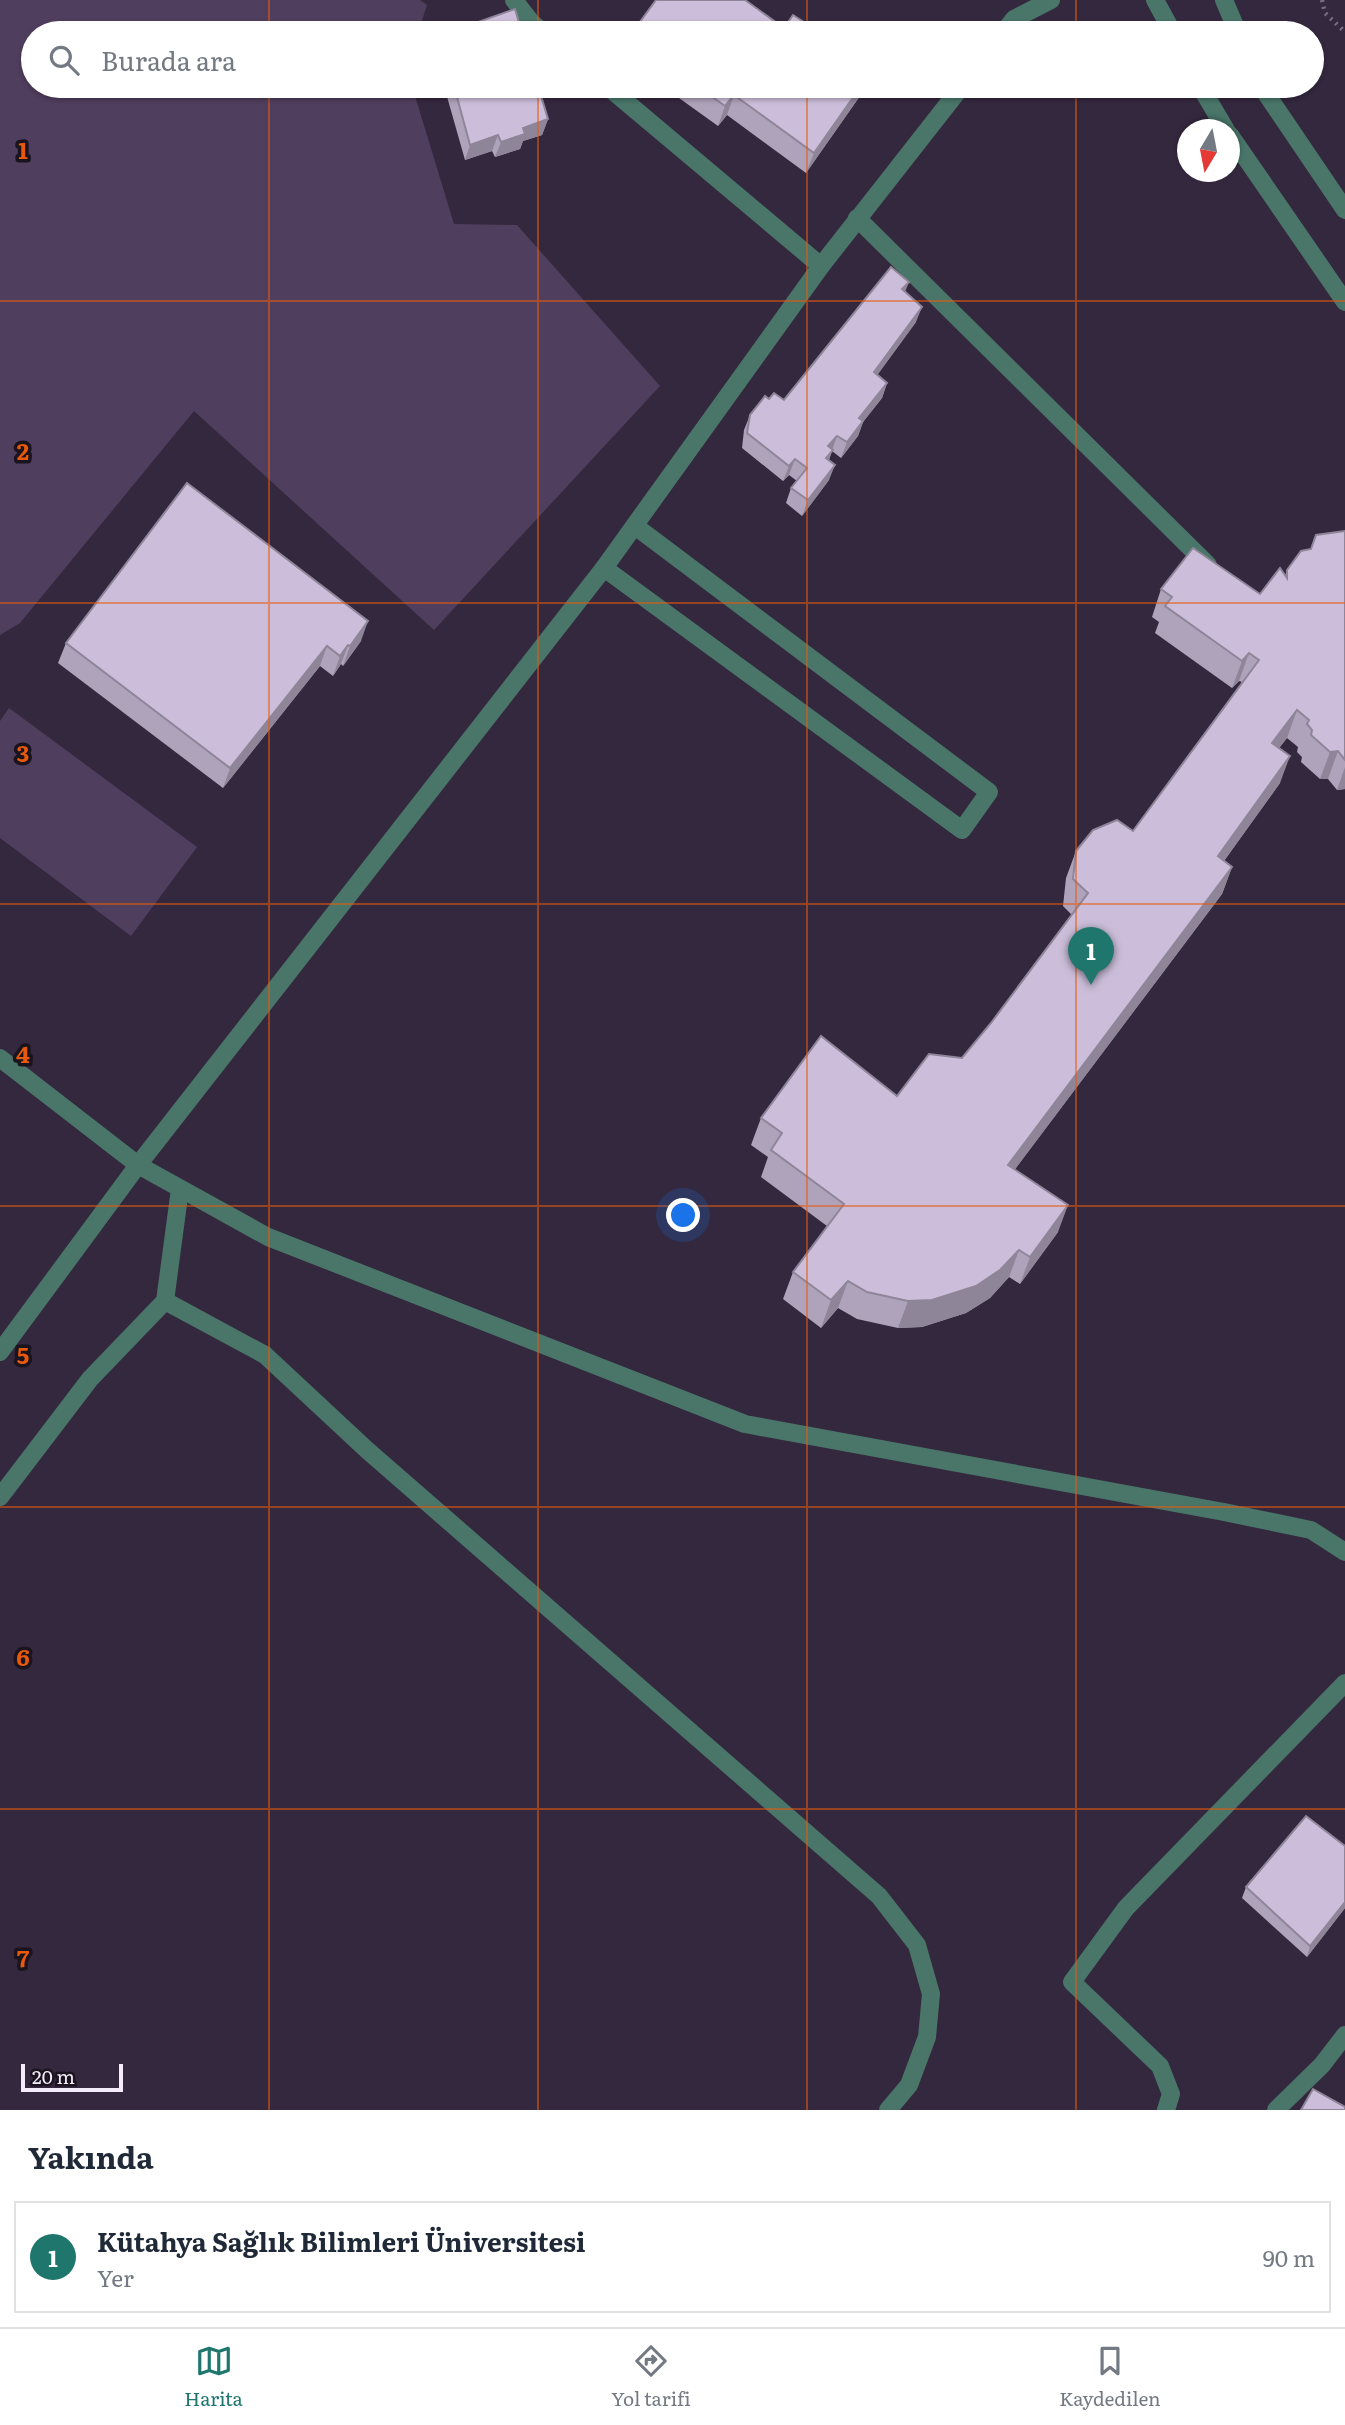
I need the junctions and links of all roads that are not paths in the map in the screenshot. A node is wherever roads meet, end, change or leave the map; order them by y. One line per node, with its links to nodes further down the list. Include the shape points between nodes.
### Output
1 (514, 0): 5 (street)
2 (1051, 0): 6 (street)
3 (1155, 0): 7 (street)
4 (1224, 0): 8 (street)
5 (530, 21)
6 (1012, 21)
7 (1166, 21)
8 (1233, 21)
9 (621, 98): 17 (street)
10 (952, 98): 16 (street)
11 (1207, 98): 13 (street)
12 (1267, 98): 15 (street)
13 (1220, 119)
14 (1240, 150): 18 (street)
15 (1345, 210)
16 (857, 218): 17 (street); 21 (street)
17 (821, 266): 19 (street)
18 (1345, 302)
19 (635, 526): 20 (street); 20 (street, via 989,792 962,830)
20 (604, 568): 23 (street)
21 (1219, 577)
22 (0, 1058): 23 (street)
23 (138, 1165): 24 (street); 26 (street)
24 (180, 1189): 25 (street); 28 (street, via 268,1237 745,1424 1311,1530)
25 (165, 1301): 27 (street, via 90,1379); 31 (street, via 265,1355 367,1450 879,1896 917,1945 931,1994 927,2037 909,2085)
26 (0, 1352)
27 (0, 1497)
28 (1345, 1552)
29 (1345, 1683): 32 (street, via 1126,1908 1072,1982 1160,2066 1171,2094)
30 (1345, 2035): 33 (street)
31 (888, 2110)
32 (1166, 2110)
33 (1276, 2110)

